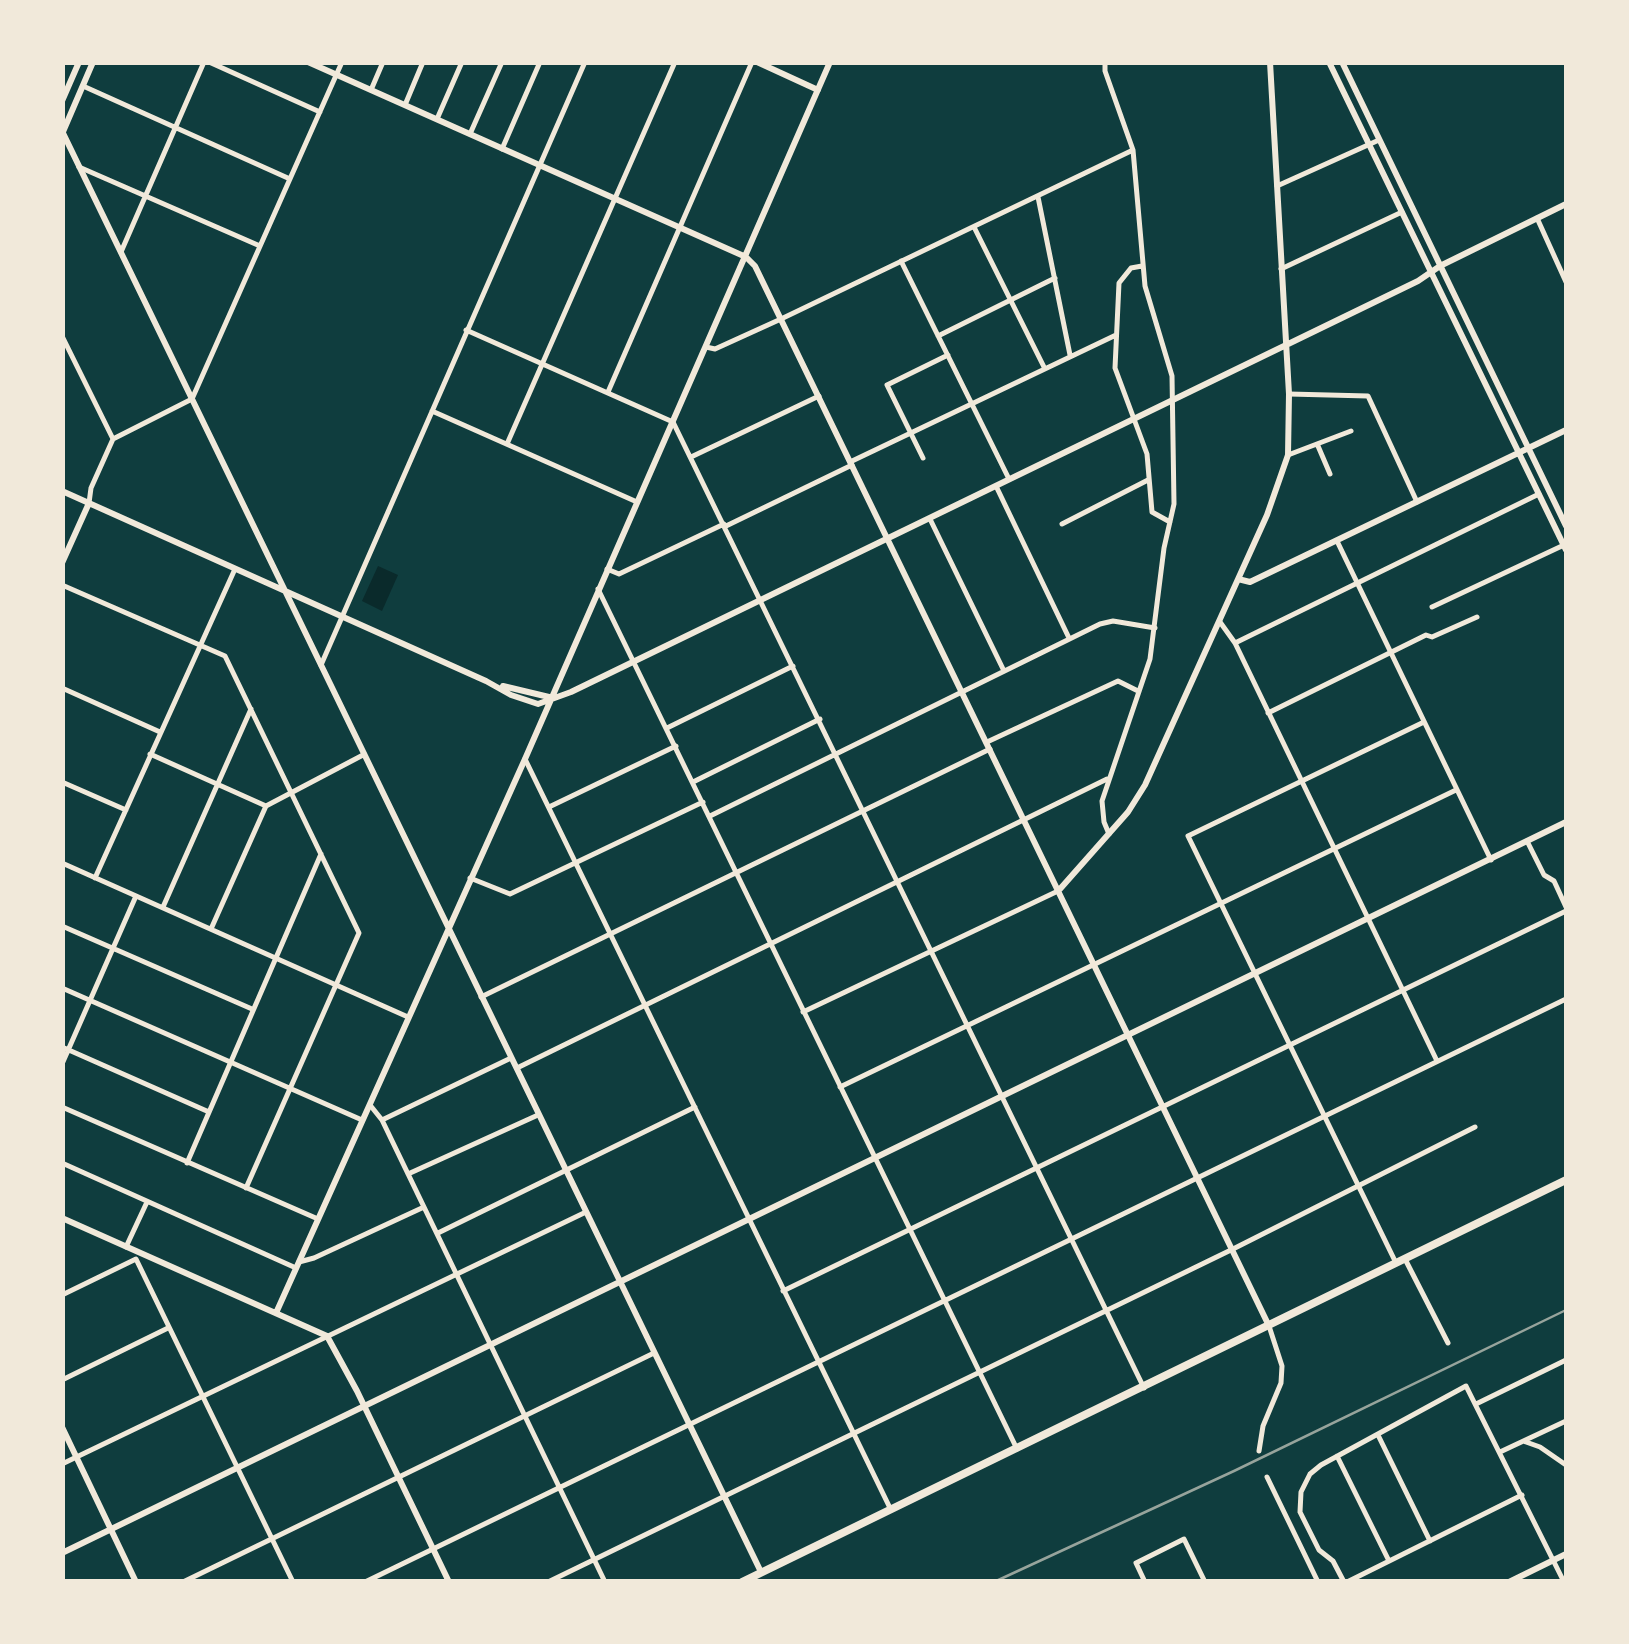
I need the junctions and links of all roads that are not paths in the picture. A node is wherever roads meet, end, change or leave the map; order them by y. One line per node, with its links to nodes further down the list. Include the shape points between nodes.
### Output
1 (80, 62): 23 (street)
2 (93, 62): 20 (street)
3 (206, 62): 25 (street); 27 (street)
4 (308, 62): 19 (street)
5 (342, 62): 19 (street)
6 (383, 62): 21 (street)
7 (423, 62): 24 (street)
8 (462, 62): 26 (street)
9 (502, 62): 29 (street)
10 (540, 62): 32 (street)
11 (585, 62): 34 (street)
12 (675, 62): 40 (street)
13 (755, 62): 22 (street); 45 (street)
14 (830, 62): 22 (street)
15 (1105, 62): 33 (street)
16 (1270, 62): 37 (street)
17 (1329, 62): 31 (street)
18 (1342, 62): 30 (street)
19 (337, 75): 21 (street); 25 (street)
20 (83, 86): 27 (street); 28 (street)
21 (371, 90): 24 (street)
22 (818, 90): 48 (street)
23 (62, 100)
24 (405, 105): 26 (street)
25 (320, 112): 36 (street)
26 (438, 120): 29 (street)
27 (175, 128): 36 (street); 38 (street)
28 (63, 132): 35 (street)
29 (470, 134): 32 (street)
30 (1379, 140): 31 (street); 51 (street)
31 (1370, 144): 37 (street); 42 (street)
32 (502, 149): 34 (street)
33 (1133, 150): 39 (street); 50 (street)
34 (541, 166): 40 (street); 58 (street)
35 (79, 167): 38 (street); 47 (street)
36 (291, 180): 46 (street)
37 (1277, 186): 52 (street)
38 (146, 195): 46 (street); 47 (street)
39 (1038, 196): 44 (street); 54 (street)
40 (614, 198): 45 (street); 66 (street)
41 (1566, 204): 43 (street)
42 (1402, 212): 52 (street); 53 (street)
43 (1537, 218): 51 (street); 55 (street)
44 (974, 227): 49 (street); 56 (street)
45 (680, 228): 48 (street); 68 (street)
46 (260, 246): 71 (street)
47 (121, 252): 71 (street)
48 (746, 257): 57 (street); 63 (street)
49 (901, 262): 57 (street); 60 (street)
50 (1142, 266): 59 (street, via 1119,283); 99 (street, via 1172,376)
51 (1440, 266): 53 (street); 82 (street)
52 (1281, 269): 62 (street)
53 (1430, 273): 62 (street); 83 (street)
54 (1055, 278): 56 (street); 65 (street)
55 (1566, 280)
56 (1011, 300): 60 (street); 67 (street)
57 (781, 320): 63 (street); 70 (street)
58 (466, 330): 66 (street); 73 (street)
59 (1116, 335): 65 (street); 74 (street, via 1115,368)
60 (938, 336): 64 (street)
61 (63, 337): 79 (street)
62 (1286, 344): 69 (street); 74 (street)
63 (706, 348): 75 (street)
64 (948, 355): 72 (street); 78 (street, via 887,385)
65 (1070, 355): 67 (street)
66 (541, 363): 68 (street); 80 (street)
67 (1044, 368): 72 (street)
68 (608, 392): 75 (street)
69 (1289, 394): 84 (street); 95 (street, via 1368,396)
70 (819, 396): 85 (street); 87 (street)
71 (192, 399): 79 (street); 113 (street)
72 (972, 404): 78 (street); 89 (street)
73 (432, 411): 80 (street); 117 (street)
74 (1133, 419): 89 (street); 90 (street, via 1147,454)
75 (673, 422): 85 (street); 94 (street)
76 (1566, 430): 82 (street)
77 (1352, 431): 81 (street)
78 (910, 433): 86 (street); 87 (street)
79 (113, 439): 96 (street)
80 (507, 444): 94 (street)
81 (1318, 446): 84 (street); 88 (street)
82 (1528, 448): 83 (street); 98 (street)
83 (1519, 453): 93 (street); 95 (street)
84 (1288, 455): 109 (street)
85 (691, 458): 102 (street)
86 (923, 458)
87 (851, 463): 102 (street); 103 (street)
88 (1330, 474)
89 (1009, 479): 91 (street)
90 (1148, 480): 99 (street, via 1152,512); 101 (street)
91 (996, 486): 97 (street); 120 (street)
92 (62, 492): 96 (street)
93 (1540, 494): 100 (street); 110 (street)
94 (637, 502): 108 (street)
95 (1418, 502): 104 (street)
96 (89, 503): 106 (street); 107 (street)
97 (930, 519): 103 (street); 127 (street)
98 (1565, 521): 100 (street)
99 (1171, 522): 119 (street)
100 (1554, 523): 105 (street)
101 (1062, 524)
102 (725, 525): 108 (street, via 620,574); 114 (street)
103 (888, 539): 114 (street); 129 (street)
104 (1337, 541): 109 (street, via 1250,582); 110 (street)
105 (1565, 548): 115 (street)
106 (62, 564)
107 (235, 569): 113 (street); 122 (street)
108 (607, 569): 112 (street)
109 (1238, 579): 118 (street)
110 (1357, 583): 121 (street); 123 (street)
111 (62, 585): 122 (street)
112 (598, 588): 124 (street); 131 (street)
113 (283, 590): 117 (street); 125 (street)
114 (760, 600): 124 (street); 126 (street)
115 (1432, 607)
116 (1477, 617): 123 (street)
117 (343, 618): 125 (street); 131 (street, via 486,681)
118 (1220, 622): 121 (street); 159 (street, via 1145,785)
119 (1154, 628): 120 (street, via 1114,621); 130 (street)
120 (1068, 638): 127 (street)
121 (1234, 644): 133 (street)
122 (199, 645): 132 (street, via 225,656); 137 (street)
123 (1391, 652): 133 (street); 135 (street)
124 (635, 662): 131 (street); 136 (street)
125 (321, 665): 142 (street)
126 (794, 666): 134 (street); 136 (street)
127 (1004, 671): 129 (street)
128 (62, 688): 137 (street)
129 (963, 692): 139 (street); 141 (street)
130 (1138, 692): 139 (street, via 1118,682); 144 (street)
131 (550, 698): 143 (street)
132 (251, 709): 148 (street); 150 (street)
133 (1268, 713): 145 (street)
134 (820, 719): 141 (street); 147 (street)
135 (1424, 722): 145 (street); 149 (street)
136 (667, 728): 138 (street)
137 (160, 732): 140 (street)
138 (676, 746): 147 (street); 153 (street)
139 (989, 746): 155 (street); 157 (street)
140 (150, 754): 148 (street); 154 (street)
141 (838, 754): 155 (street); 156 (street)
142 (362, 755): 150 (street); 177 (street)
143 (525, 760): 153 (street); 168 (street)
144 (1107, 780): 157 (street); 159 (street, via 1102,801)
145 (1301, 780): 161 (street); 172 (street, via 1188,836)
146 (62, 782): 154 (street)
147 (694, 782): 151 (street)
148 (217, 783): 152 (street); 173 (street)
149 (1456, 790): 161 (street); 163 (street)
150 (292, 791): 152 (street); 162 (street)
151 (703, 802): 156 (street); 164 (street)
152 (266, 806): 178 (street)
153 (549, 807): 164 (street)
154 (126, 810): 167 (street)
155 (864, 813): 166 (street); 169 (street)
156 (710, 816): 166 (street)
157 (1025, 820): 169 (street); 170 (street)
158 (1566, 822): 160 (street)
159 (1109, 834): 170 (street)
160 (1528, 842): 163 (street); 174 (street)
161 (1332, 848): 172 (street); 175 (street)
162 (321, 854): 183 (street); 186 (street, via 360,933)
163 (1491, 860): 175 (street)
164 (576, 862): 168 (street, via 510,894); 179 (street)
165 (62, 863): 167 (street)
166 (737, 873): 179 (street); 180 (street)
167 (96, 878): 171 (street)
168 (470, 878): 177 (street)
169 (898, 882): 180 (street); 182 (street)
170 (1059, 890): 182 (street); 184 (street)
171 (136, 896): 173 (street); 181 (street)
172 (1220, 902): 184 (street); 185 (street)
173 (163, 908): 178 (street)
174 (1566, 909): 188 (street)
175 (1367, 918): 185 (street); 188 (street)
176 (62, 926): 181 (street)
177 (447, 928): 189 (street); 195 (street)
178 (212, 929): 183 (street)
179 (612, 934): 189 (street); 192 (street)
180 (771, 944): 192 (street); 194 (street)
181 (114, 948): 191 (street); 193 (street)
182 (932, 953): 194 (street); 196 (street)
183 (275, 957): 186 (street); 193 (street)
184 (1094, 963): 196 (street); 197 (street)
185 (1256, 974): 197 (street); 198 (street)
186 (337, 985): 195 (street); 206 (street)
187 (62, 988): 191 (street)
188 (1402, 991): 198 (street); 201 (street)
189 (481, 997): 200 (street)
190 (1566, 999): 201 (street)
191 (91, 1000): 199 (street); 202 (street)
192 (646, 1006): 204 (street); 211 (street)
193 (253, 1010): 202 (street)
194 (804, 1012): 205 (street)
195 (408, 1016): 208 (street)
196 (967, 1026): 205 (street); 207 (street)
197 (1128, 1035): 207 (street); 209 (street)
198 (1290, 1046): 209 (street); 214 (street)
199 (66, 1049): 203 (street); 212 (street)
200 (510, 1058): 204 (street); 216 (street)
201 (1437, 1061): 214 (street)
202 (230, 1062): 206 (street); 212 (street)
203 (62, 1064)
204 (516, 1069): 213 (street)
205 (840, 1086): 218 (street)
206 (290, 1089): 215 (street); 226 (street)
207 (1003, 1096): 218 (street); 221 (street)
208 (370, 1105): 215 (street); 216 (street)
209 (1163, 1106): 221 (street); 224 (street)
210 (62, 1107): 219 (street)
211 (695, 1107): 222 (street); 233 (street)
212 (209, 1112): 219 (street)
213 (538, 1115): 222 (street); 223 (street)
214 (1324, 1116): 224 (street); 227 (street)
215 (362, 1120): 232 (street)
216 (382, 1120): 223 (street)
217 (1474, 1127): 227 (street)
218 (875, 1158): 233 (street); 234 (street)
219 (187, 1162): 226 (street)
220 (62, 1163): 228 (street)
221 (1037, 1168): 234 (street); 236 (street)
222 (565, 1171): 230 (street); 235 (street)
223 (408, 1174): 229 (street)
224 (1198, 1178): 236 (street); 238 (street)
225 (1566, 1180): 240 (highway)
226 (246, 1188): 232 (street)
227 (1358, 1188): 238 (street); 240 (street)
228 (147, 1202): 237 (street); 241 (street)
229 (424, 1206): 235 (street); 241 (street)
230 (586, 1212): 242 (street); 243 (street)
231 (62, 1218): 237 (street)
232 (318, 1219): 241 (street)
233 (750, 1219): 243 (street); 244 (street)
234 (910, 1230): 244 (street); 246 (street)
235 (437, 1233): 242 (street)
236 (1071, 1240): 246 (street); 247 (street)
237 (126, 1247): 239 (street)
238 (1234, 1249): 247 (street); 249 (street)
239 (137, 1255): 245 (street); 248 (street); 250 (street)
240 (1401, 1261): 249 (highway); 252 (street)
241 (297, 1265): 248 (street)
242 (457, 1275): 251 (street); 253 (street)
243 (620, 1282): 253 (street); 254 (street)
244 (783, 1290): 255 (street)
245 (62, 1295)
246 (945, 1302): 255 (street); 257 (street)
247 (1106, 1311): 257 (street); 259 (street)
248 (276, 1312): 251 (street)
249 (1269, 1326): 259 (highway); 271 (street, via 1280,1350 1281,1382)
250 (169, 1328): 258 (street); 260 (street)
251 (327, 1336): 260 (street); 262 (street)
252 (1448, 1343)
253 (491, 1344): 262 (street); 263 (street)
254 (654, 1353): 263 (street); 265 (street)
255 (818, 1362): 265 (street); 267 (street)
256 (1566, 1363): 261 (street)
257 (978, 1372): 267 (street); 270 (street)
258 (62, 1380)
259 (1144, 1388): 270 (highway)
260 (203, 1397): 274 (street); 277 (street)
261 (1476, 1404): 268 (street, via 1466,1386); 272 (street)
262 (366, 1408): 277 (street); 279 (street)
263 (526, 1416): 279 (street); 280 (street)
264 (1566, 1421): 269 (street)
265 (688, 1424): 280 (street); 282 (street)
266 (62, 1427): 274 (street)
267 (853, 1433): 282 (street); 283 (street)
268 (1378, 1435): 273 (street); 286 (street)
269 (1524, 1442): 272 (street); 276 (street)
270 (1017, 1449): 283 (highway)
271 (1259, 1451)
272 (1500, 1452): 281 (street)
273 (1337, 1456): 292 (street); 305 (street, via 1310,1474 1300,1512)
274 (76, 1457): 275 (street); 284 (street)
275 (62, 1464)
276 (1566, 1465)
277 (238, 1468): 284 (street); 285 (street)
278 (1267, 1476): 304 (street)
279 (399, 1477): 285 (street); 287 (street)
280 (559, 1486): 287 (street); 290 (street)
281 (1522, 1495): 286 (street); 291 (street)
282 (723, 1498): 290 (street); 293 (street)
283 (892, 1510): 293 (highway)
284 (110, 1529): 288 (street); 294 (street)
285 (272, 1539): 295 (street); 296 (street)
286 (1430, 1542): 292 (street)
287 (433, 1549): 297 (street); 298 (street)
288 (62, 1553)
289 (1566, 1554): 291 (street)
290 (594, 1558): 299 (street); 300 (street)
291 (1554, 1560): 306 (street); 307 (street)
292 (1389, 1561): 305 (street)
293 (761, 1572): 301 (highway)
294 (136, 1582)
295 (183, 1582)
296 (293, 1582)
297 (365, 1582)
298 (450, 1582)
299 (548, 1582)
300 (605, 1582)
301 (742, 1582)
302 (1145, 1582): 303 (street, via 1136,1562 1184,1539)
303 (1205, 1582)
304 (1318, 1582)
305 (1346, 1582)
306 (1509, 1582)
307 (1564, 1582)

